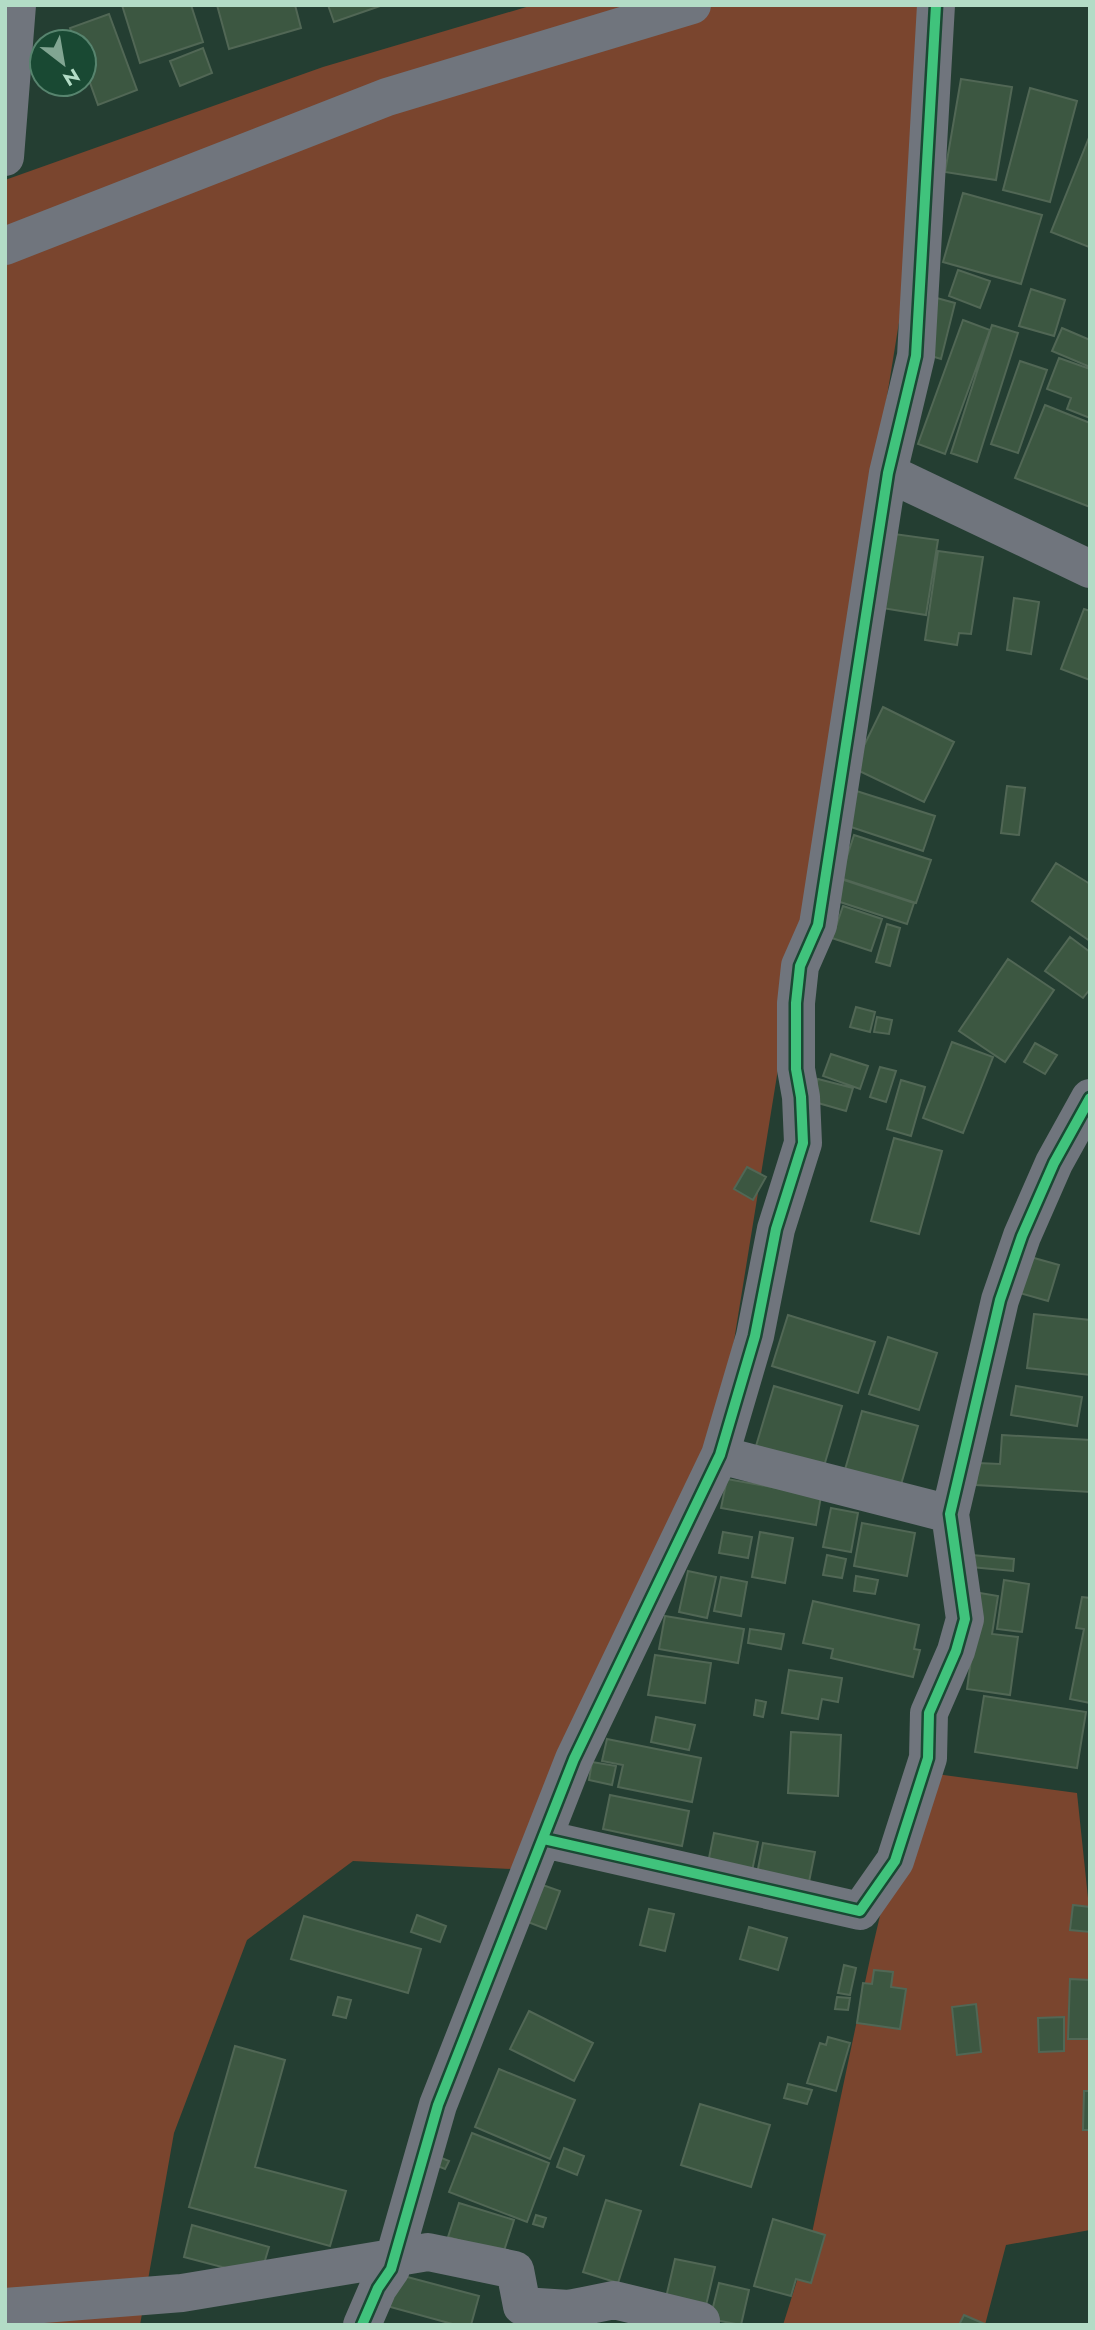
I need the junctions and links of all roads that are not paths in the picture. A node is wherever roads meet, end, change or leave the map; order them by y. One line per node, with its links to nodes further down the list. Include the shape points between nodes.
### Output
1 (17, 5): 4 (street)
2 (692, 5): 5 (street, via 387,97)
3 (936, 5): 6 (street, via 916,356)
4 (5, 156)
5 (5, 246)
6 (888, 473): 7 (street); 9 (street, via 818,925 797,985 796,1069 803,1143 776,1229 755,1336)
7 (1090, 569)
8 (1090, 1098): 10 (street, via 1048,1175 1000,1300)
9 (720, 1455): 10 (street); 11 (street, via 574,1759)
10 (950, 1514): 11 (street, via 965,1619 929,1713 928,1759 895,1861 860,1911)
11 (544, 1839): 12 (street, via 438,2105)
12 (393, 2259): 13 (street, via 182,2293); 14 (street, via 428,2252 514,2270 522,2306 569,2309 614,2300); 15 (street)
13 (5, 2307)
14 (701, 2321)
15 (362, 2325)

